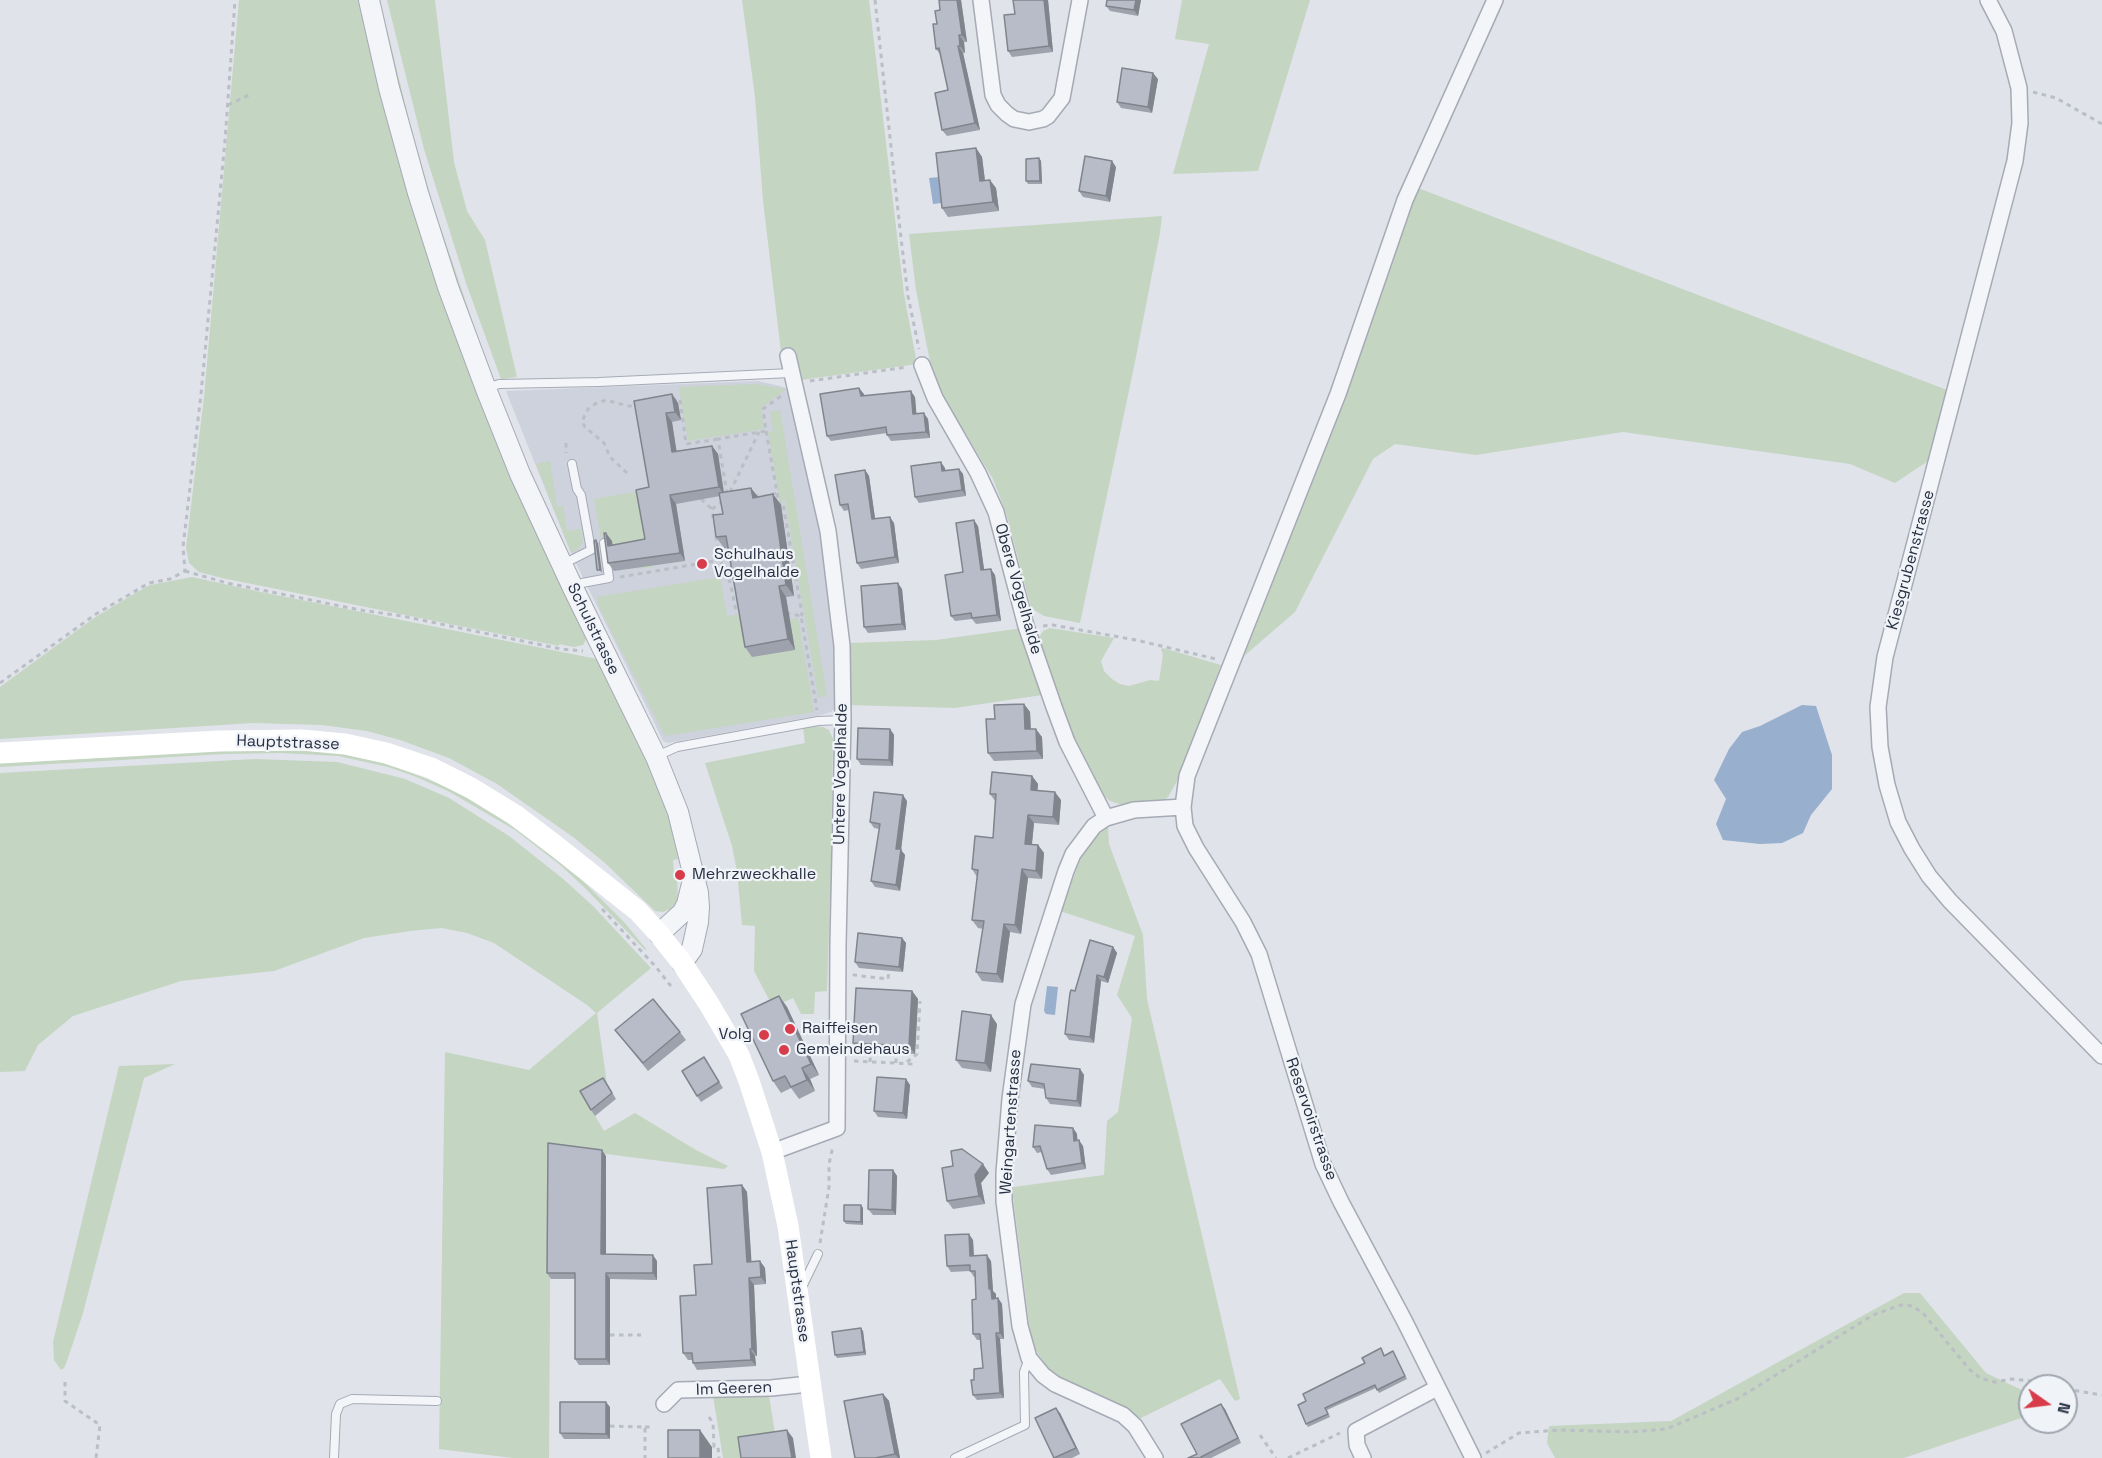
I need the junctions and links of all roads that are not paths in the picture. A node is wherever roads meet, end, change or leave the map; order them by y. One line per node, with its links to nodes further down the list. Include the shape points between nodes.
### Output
1 (369, 0): 9 (street, Schulstrasse, via 418,193)
2 (981, 0): 3 (street, via 993,95 1007,114 1029,122 1048,116 1062,98)
3 (1080, 0)
4 (1495, 0): 17 (street, via 1405,200 1338,394 1187,776)
5 (1988, 0): 21 (street, Kiesgrubenstrasse, via 2004,31 2019,88 2015,161 1886,657 1878,707 1880,747 1898,822 1929,876)
6 (788, 356): 8 (street, Untere Vogelhalde)
7 (922, 365): 18 (street, Obere Vogelhalde, via 935,398 996,512 1026,626 1067,742)
8 (792, 379): 9 (lane, via 499,384); 14 (street, Untere Vogelhalde, via 828,531 842,646)
9 (486, 389): 12 (street, Schulstrasse)
10 (572, 465): 12 (lane, via 591,550)
11 (604, 543): 13 (lane, via 609,578)
12 (562, 565): 13 (street, Schulstrasse)
13 (573, 588): 16 (street, Schulstrasse)
14 (843, 720): 16 (lane, via 818,721 677,747); 22 (street, Untere Vogelhalde, via 837,1128)
15 (0, 753): 20 (main road, Hauptstrasse, via 302,740 386,753 430,768 515,815 580,865)
16 (656, 757): 19 (street, Schulstrasse, via 678,812)
17 (1183, 807): 18 (street, Weingartenstrasse, via 1134,810); 27 (street, Reservoirstrasse, via 1185,826 1196,848 1244,922 1258,954 1323,1164)
18 (1106, 818): 25 (street, Weingartenstrasse, via 1083,839 1066,871 1028,985 1018,1036 1004,1201 1020,1326)
19 (693, 872): 20 (street, Schulstrasse, via 690,895); 20 (street, Schulstrasse, via 698,922 692,950)
20 (666, 953): 22 (main road, Hauptstrasse, via 739,1055)
21 (2102, 1056)
22 (772, 1152): 24 (main road, Hauptstrasse)
23 (818, 1254): 24 (lane)
24 (798, 1295): 26 (main road, Hauptstrasse)
25 (1029, 1358): 33 (lane, via 1024,1372 1025,1425); 34 (street, Weingartenstrasse, via 1055,1384 1123,1415 1135,1426)
26 (809, 1384): 29 (street, Im Geeren, via 678,1390); 32 (main road, Hauptstrasse)
27 (1437, 1388): 30 (street, Reservoirstrasse); 35 (street, via 1356,1431)
28 (436, 1401): 31 (lane, via 352,1399 340,1404)
29 (664, 1404)
30 (1479, 1456)
31 (334, 1458)
32 (821, 1458)
33 (955, 1458)
34 (1155, 1458)
35 (1363, 1458)

